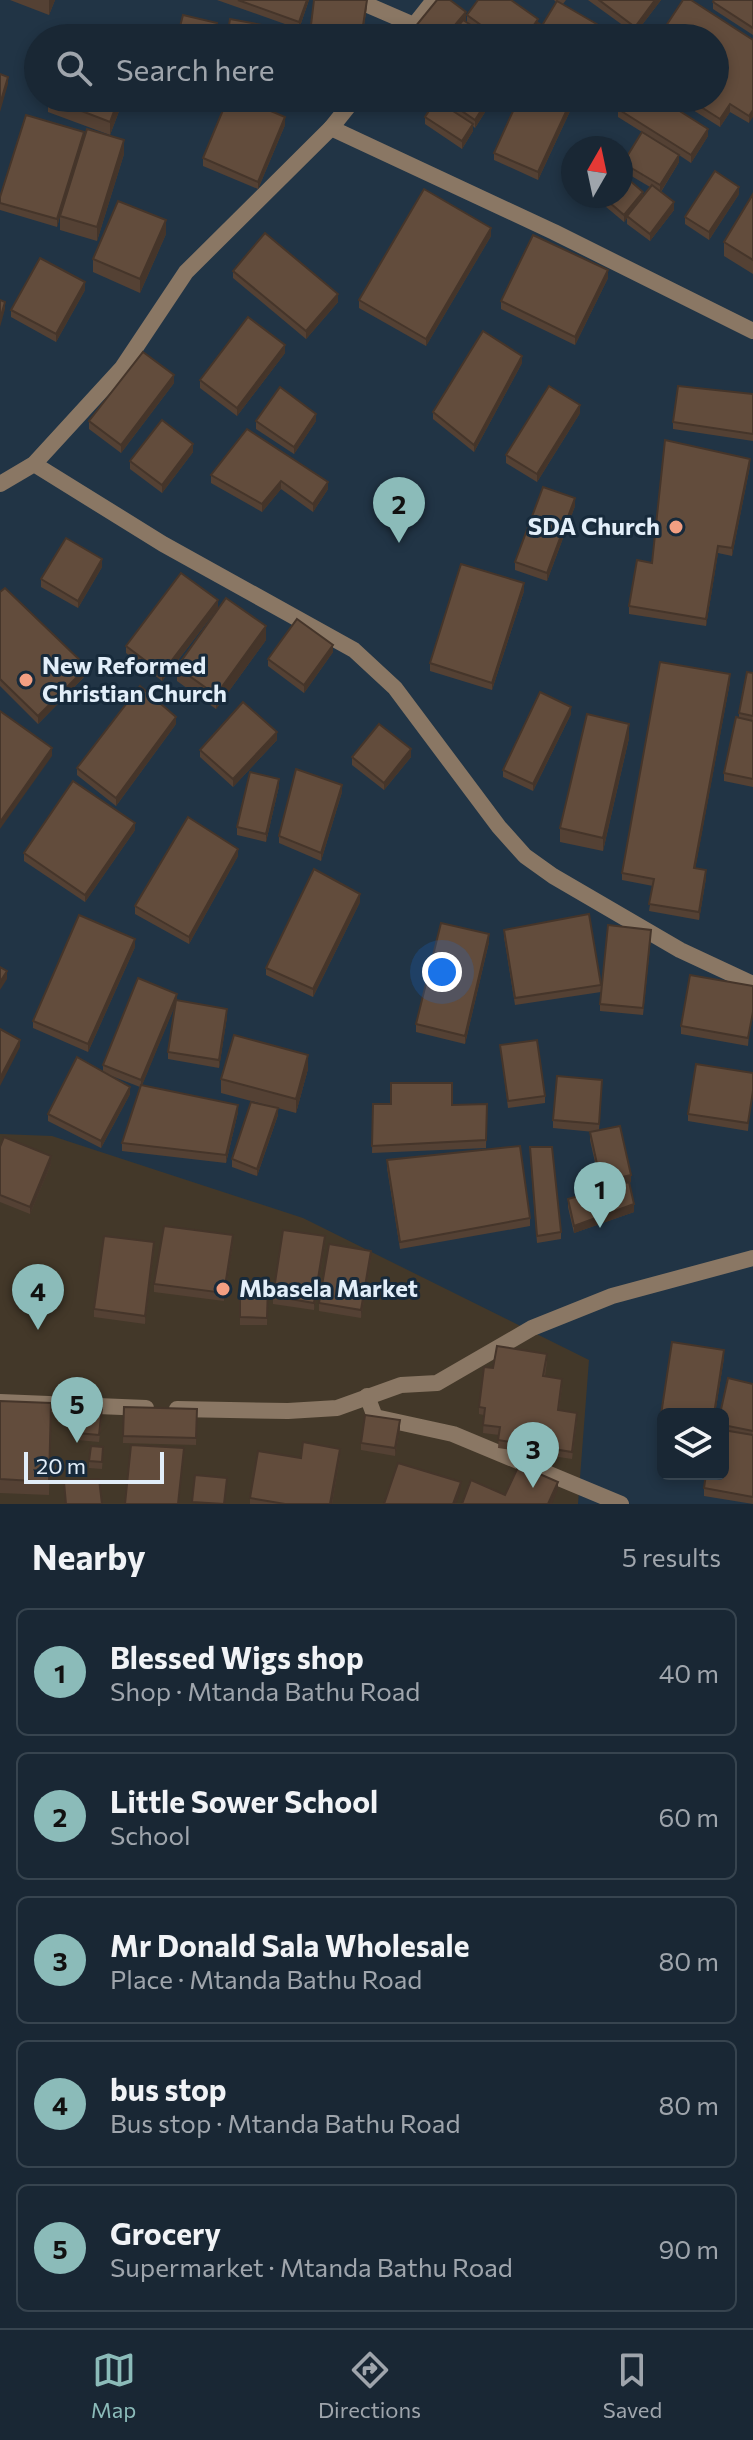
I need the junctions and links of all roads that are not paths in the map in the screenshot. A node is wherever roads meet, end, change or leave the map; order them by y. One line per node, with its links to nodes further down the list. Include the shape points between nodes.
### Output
1 (356, 0): 3 (street)
2 (434, 0): 4 (street)
3 (396, 24)
4 (415, 24)
5 (344, 112): 6 (street)
6 (331, 128): 7 (street); 8 (street, via 186,272 122,368)
7 (753, 331)
8 (34, 464): 9 (street); 10 (street, via 163,544 354,650 395,688 525,856 680,950)
9 (0, 484)
10 (753, 984)
11 (753, 1258): 12 (street, via 612,1296 532,1328 437,1383 401,1385)
12 (367, 1396): 13 (street, via 337,1408 288,1411); 14 (street, via 375,1417 453,1434)
13 (0, 1402)
14 (621, 1504)

